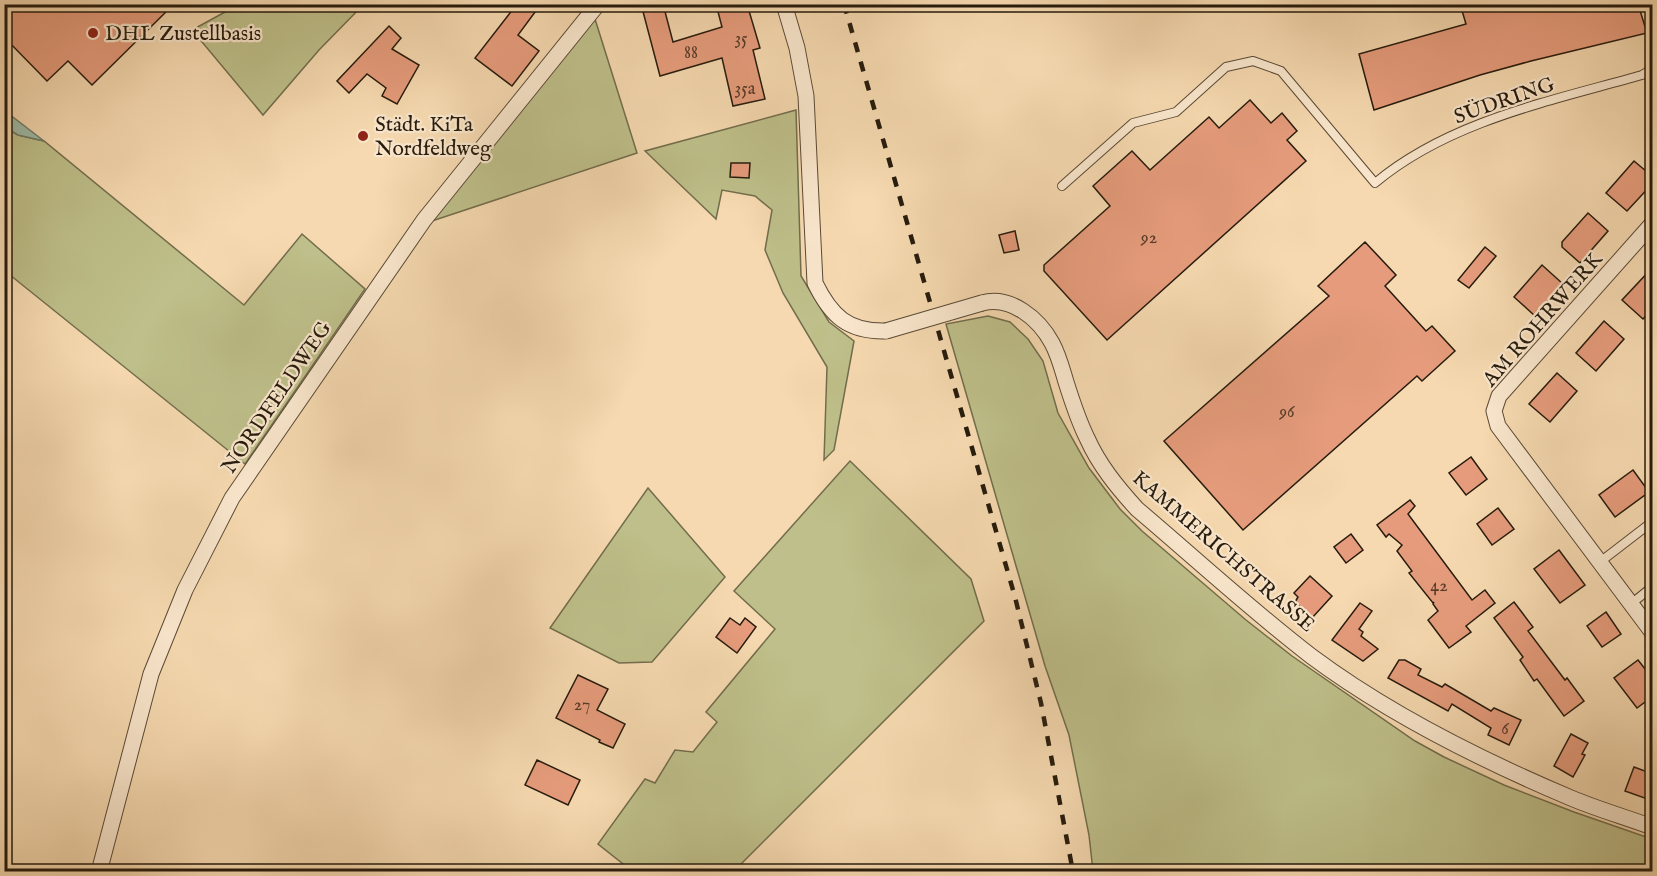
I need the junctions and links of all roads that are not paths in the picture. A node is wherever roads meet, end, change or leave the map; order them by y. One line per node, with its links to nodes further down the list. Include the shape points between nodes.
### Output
1 (598, 4): 12 (street, NORDFELDWEG, via 424,220 232,498 185,590 151,674)
2 (784, 4): 11 (street, KAMMERICHSTRASSE, bridge, via 805,88 815,283 838,317 865,330 886,331 982,303 1012,304 1034,320 1052,342 1085,435 1124,494 1312,657 1396,712 1473,753 1572,799)
3 (1653, 69): 4 (lane, SÜDRING, via 1506,114 1446,139 1376,183 1281,70 1253,61 1226,67 1176,112 1133,123)
4 (1062, 186)
5 (1653, 224): 7 (street, AM ROHRWERK, via 1499,396 1494,411 1498,426)
6 (1653, 522): 7 (lane)
7 (1600, 562): 9 (street, AM ROHRWERK)
8 (1653, 587): 9 (lane)
9 (1631, 604): 10 (street, AM ROHRWERK)
10 (1653, 632)
11 (1653, 827)
12 (99, 872)

